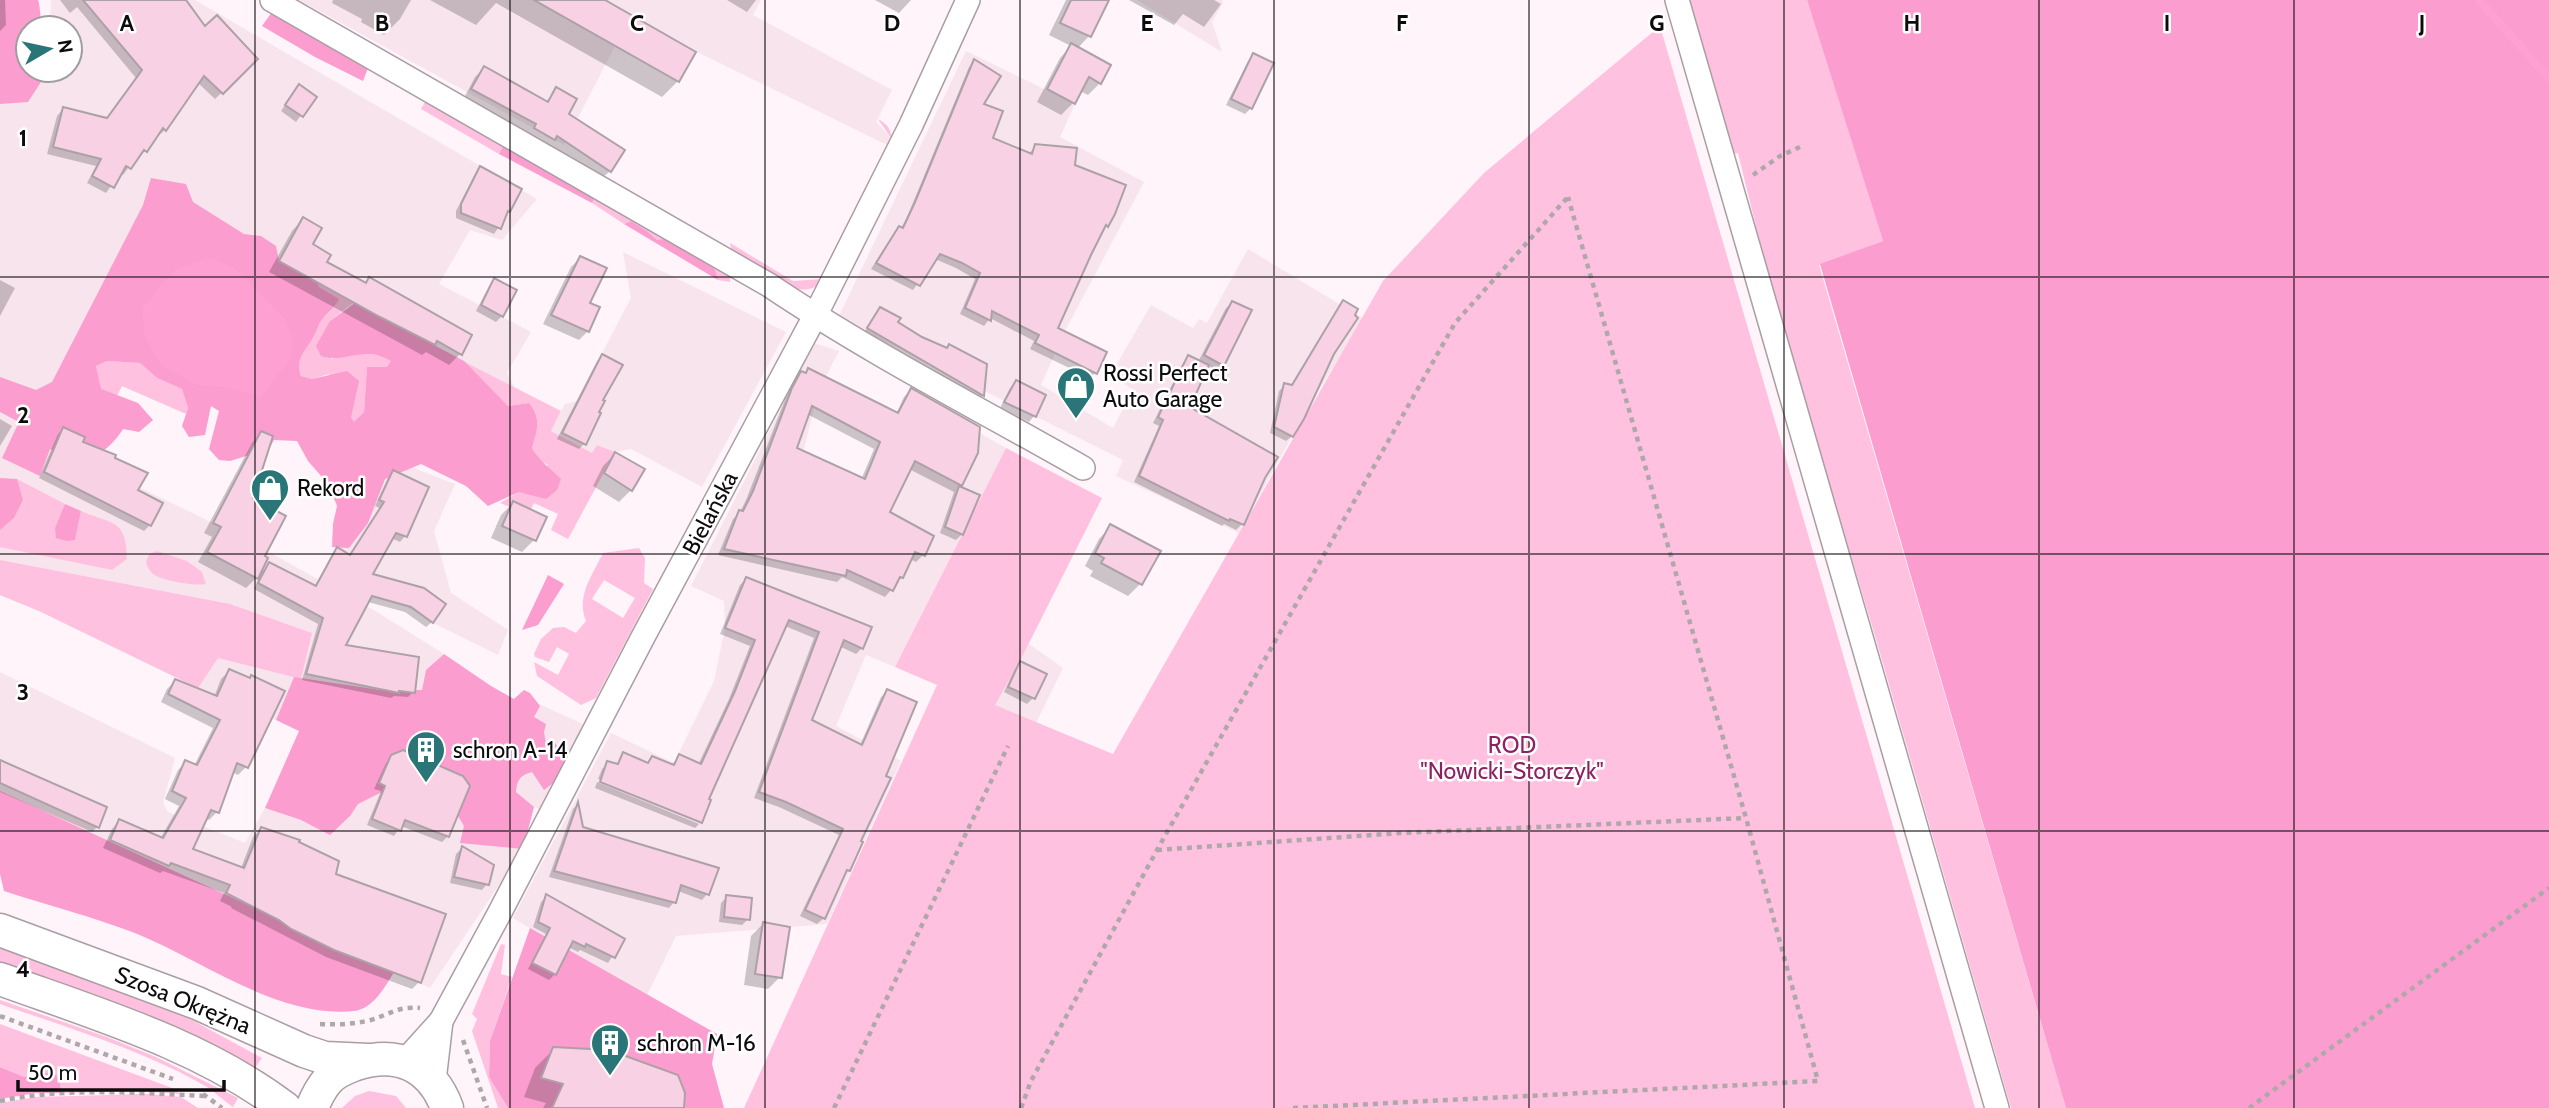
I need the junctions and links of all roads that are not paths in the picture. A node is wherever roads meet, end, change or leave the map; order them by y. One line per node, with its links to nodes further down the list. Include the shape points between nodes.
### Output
1 (272, 0): 4 (street, via 769,285)
2 (968, 0): 4 (street, Bielańska)
3 (1677, 0): 14 (street)
4 (815, 316): 5 (street); 8 (street, Bielańska)
5 (1083, 468)
6 (0, 930): 9 (street, Szosa Okrężna, via 197,1003 304,1051 325,1058)
7 (0, 979): 12 (street, Szosa Okrężna, via 134,1027 260,1090)
8 (441, 1021): 10 (street, Bielańska); 11 (street, Bielańska)
9 (368, 1060): 10 (street, Szosa Okrężna); 13 (street, via 329,1078)
10 (404, 1062): 11 (street, via 425,1073)
11 (441, 1094)
12 (285, 1108)
13 (312, 1108)
14 (1997, 1108)

